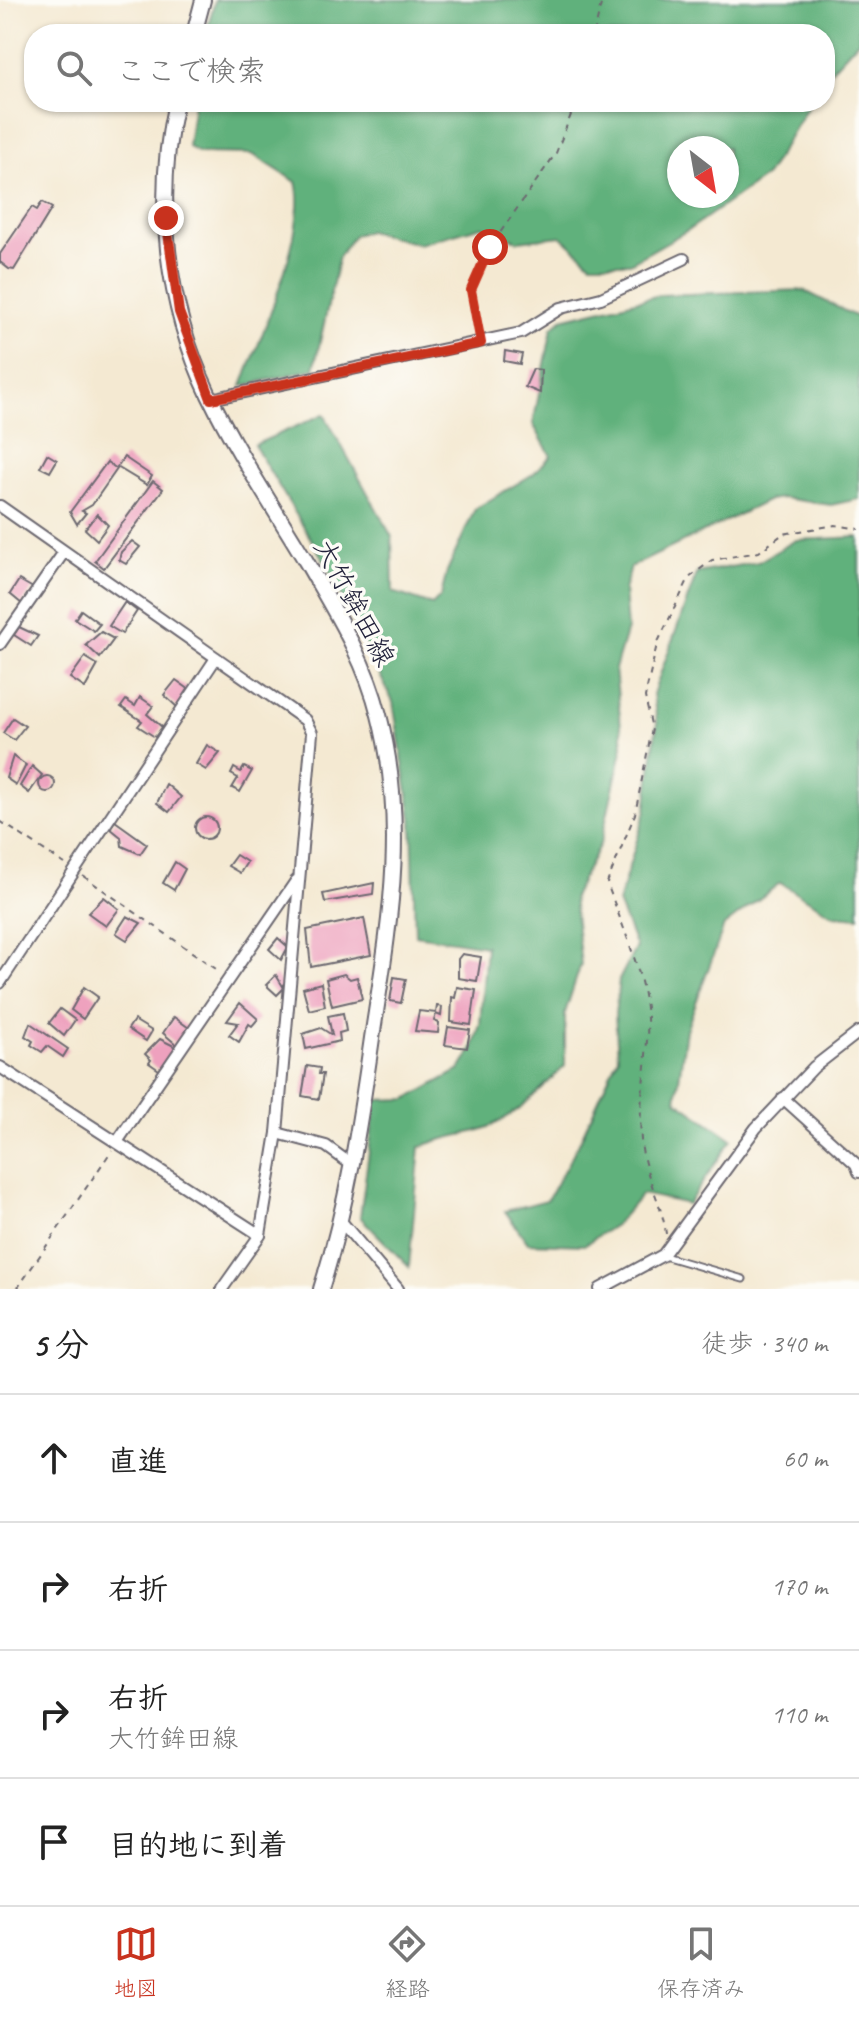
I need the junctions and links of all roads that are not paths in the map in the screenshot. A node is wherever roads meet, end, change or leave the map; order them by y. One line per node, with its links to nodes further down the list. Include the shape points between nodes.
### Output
1 (203, 0): 2 (main road)
2 (197, 24)
3 (174, 112): 5 (main road, 大竹鉾田線, via 166,168 168,247 179,312)
4 (684, 259): 5 (street, via 601,298 561,308 521,333)
5 (211, 399): 17 (main road, 大竹鉾田線, via 351,638 388,754 397,832 395,871)
6 (0, 506): 7 (street)
7 (64, 552): 8 (street); 9 (street)
8 (0, 644)
9 (216, 658): 10 (street, via 305,720 312,733); 11 (street)
10 (297, 880): 15 (street); 16 (street)
11 (0, 983)
12 (859, 1032): 14 (street)
13 (0, 1067): 16 (street)
14 (783, 1098): 18 (street); 21 (street)
15 (277, 1133): 17 (street, via 326,1146); 20 (street)
16 (117, 1142): 20 (street)
17 (352, 1165): 19 (main road, 大竹鉾田線)
18 (859, 1172)
19 (340, 1220): 24 (main road, 大竹鉾田線); 25 (street)
20 (260, 1235): 23 (street)
21 (665, 1251): 22 (lane); 26 (street)
22 (743, 1279)
23 (222, 1289)
24 (321, 1289)
25 (398, 1289)
26 (600, 1289)

